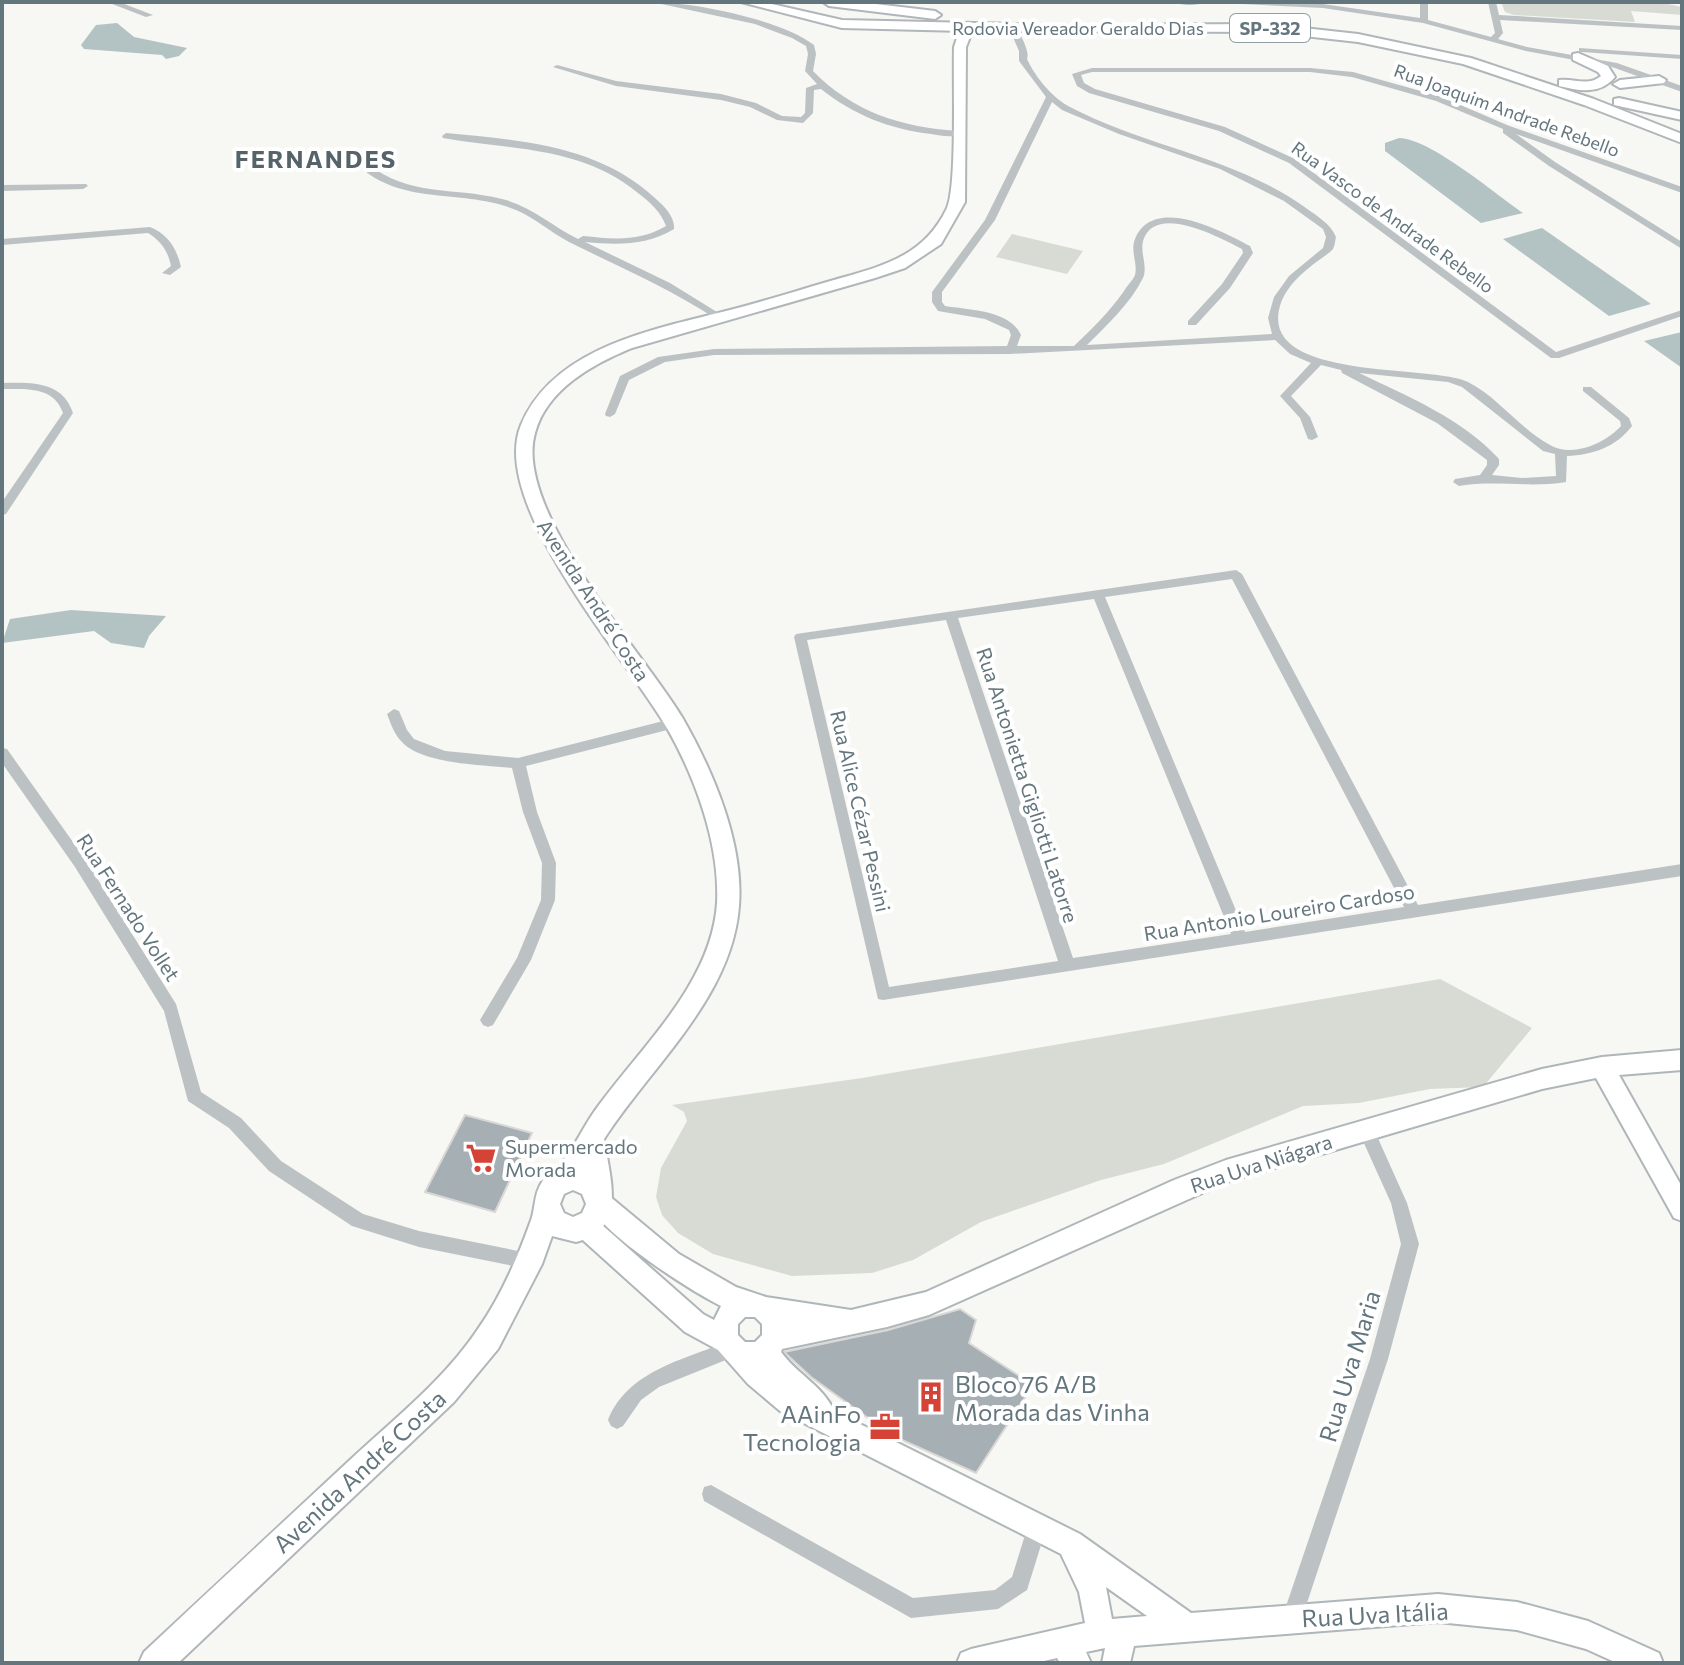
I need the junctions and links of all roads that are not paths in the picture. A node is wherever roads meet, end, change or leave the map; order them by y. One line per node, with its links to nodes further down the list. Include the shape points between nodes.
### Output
1 (111, 2): 13 (street)
2 (656, 2): 34 (street, via 737,19 804,41 812,54 809,71)
3 (747, 2): 16 (main road, Rodovia Vereador Geraldo Dias / SP-332)
4 (829, 2): 12 (main road, Rodovia Vereador Geraldo Dias / SP-332)
5 (1179, 2): 6 (street)
6 (1200, 2)
7 (1242, 2): 10 (street)
8 (1424, 2): 15 (street)
9 (1492, 2): 14 (street)
10 (1293, 3): 11 (street)
11 (1355, 6): 15 (street)
12 (874, 7): 16 (main road, via 828,11); 31 (main road, Rodovia Vereador Geraldo Dias / SP-332, via 1012,21 1247,20 1343,30 1435,46)
13 (149, 15)
14 (1497, 17): 20 (street); 21 (street, via 1499,33)
15 (1424, 21): 21 (street)
16 (842, 24): 17 (main road, Rodovia Vereador Geraldo Dias / SP-332)
17 (924, 27): 18 (main road, Rodovia Vereador Geraldo Dias / SP-332); 22 (main road, via 945,33)
18 (986, 27): 19 (main road, Rodovia Vereador Geraldo Dias / SP-332); 22 (main road, via 964,35)
19 (1013, 28): 36 (street, via 1023,61); 42 (main road, Rodovia Vereador Geraldo Dias / SP-332, via 1268,28 1358,38 1466,61)
20 (1682, 28)
21 (1493, 40): 23 (street)
22 (960, 47): 40 (main road, Avenida André Costa)
23 (1526, 49): 24 (street); 27 (street)
24 (1600, 51): 25 (street); 27 (street)
25 (1627, 53): 26 (street); 29 (street, via 1608,59)
26 (1682, 57)
27 (1585, 58): 29 (street); 31 (main road, via 1603,69 1605,82 1578,86)
28 (557, 67): 34 (street, via 616,83 753,105 795,121 809,113 810,88)
29 (1621, 67): 32 (street); 33 (main road)
30 (1079, 71): 39 (street, Rua Joaquim Andrade Rebello, via 1310,70 1353,75 1439,99); 53 (street, Rua Vasco de Andrade Rebello, via 1077,80 1092,91 1222,129 1304,168 1555,356)
31 (1535, 76): 37 (main road, Rodovia Vereador Geraldo Dias / SP-332)
32 (1659, 80): 33 (main road); 35 (street)
33 (1620, 84): 37 (main road, via 1626,97)
34 (821, 86): 40 (street, via 880,122)
35 (1682, 89)
36 (1051, 96): 56 (street, via 1065,108 1122,132 1223,167 1319,219 1331,237 1328,249 1299,269 1274,310); 58 (street, via 990,220 937,292 942,309 988,316 1013,328)
37 (1653, 110): 38 (main road, Rodovia Vereador Geraldo Dias / SP-332)
38 (1682, 116)
39 (1504, 127): 43 (street, Rua Joaquim Andrade Rebello); 44 (street)
40 (957, 134): 54 (main road, Avenida André Costa, via 958,202 936,241 900,265)
41 (446, 136): 49 (street, via 568,152 641,188 668,216 671,227 652,240 628,243)
42 (1680, 138)
43 (1576, 152): 44 (street); 48 (street, Rua Joaquim Andrade Rebello)
44 (1552, 164): 51 (street)
45 (363, 165): 49 (street, via 374,176 416,191 501,201)
46 (83, 186): 47 (street)
47 (2, 188)
48 (1682, 190)
49 (570, 238): 54 (street, via 694,298)
50 (2, 242): 52 (street, via 150,230 173,254 176,267)
51 (1682, 246)
52 (167, 273)
53 (1682, 313)
54 (720, 317): 72 (main road, Avenida André Costa, via 643,337 573,372 529,421 525,442 523,469 541,520)
55 (1192, 323): 57 (street, via 1226,286 1247,248 1163,219 1152,223 1137,245 1140,275 1112,315)
56 (1276, 337): 57 (street); 59 (street, via 1289,350)
57 (1077, 349): 58 (street)
58 (1010, 351): 63 (street, via 714,352 662,359 624,378)
59 (1318, 362): 60 (street); 64 (street, via 1285,396 1305,417)
60 (1334, 366): 65 (street, via 1466,385 1547,449); 66 (street, via 1433,413 1470,438 1493,459)
61 (2, 386): 68 (street, via 52,390 68,413)
62 (1587, 389): 65 (street, via 1627,426 1597,447)
63 (610, 414)
64 (1312, 437)
65 (1561, 453): 66 (street, via 1562,479)
66 (1484, 478): 67 (street)
67 (1459, 482)
68 (2, 511)
69 (1098, 594): 70 (street); 76 (street, via 1236,574); 77 (street)
70 (951, 615): 78 (street, Rua Antonietta Gigliotti Latorre); 79 (street, Rua Alice Cézar Pessini, via 800,637)
71 (394, 714): 74 (street, via 409,742 444,756)
72 (675, 723): 74 (street); 84 (main road, Avenida André Costa, via 695,763 713,820 727,872 728,908 720,945 702,984)
73 (2, 753): 88 (street, Rua Fernado Vollet, via 80,863 171,1009 194,1096 235,1123 275,1166 358,1220 419,1239)
74 (518, 763): 80 (street, via 549,863 548,900 524,960)
75 (1682, 870): 76 (street, Rua Antonio Loureiro Cardoso)
76 (1413, 910): 77 (street, Rua Antonio Loureiro Cardoso)
77 (1240, 938): 78 (street, Rua Antonio Loureiro Cardoso)
78 (1068, 967): 79 (street, Rua Antonio Loureiro Cardoso)
79 (883, 994)
80 (488, 1020)
81 (1682, 1060): 82 (main road, Rua Uva Niágara)
82 (1602, 1067): 83 (main road, Rua Uva Niágara); 86 (main road)
83 (1366, 1130): 90 (main road, Rua Uva Niágara, via 1226,1171 929,1303); 96 (street, Rua Uva Maria, via 1399,1203 1410,1244 1379,1359)
84 (591, 1139): 85 (main road, Avenida André Costa); 87 (main road)
85 (563, 1182): 87 (main road, Avenida André Costa, via 547,1199); 87 (main road, via 581,1179 596,1188)
86 (1682, 1210)
87 (579, 1214): 88 (main road, Avenida André Costa); 89 (main road, Rua Uva Niágara, via 717,1294); 91 (main road, via 694,1323)
88 (530, 1258): 101 (main road, Avenida André Costa, via 488,1339 444,1392)
89 (758, 1307): 90 (main road, Rua Uva Niágara); 91 (main road, via 775,1322); 91 (main road, via 742,1306 725,1324)
90 (857, 1321): 91 (main road, Rua Uva Niágara)
91 (747, 1346): 92 (street, via 653,1381 635,1394); 94 (main road, via 758,1378 806,1413)
92 (617, 1420)
93 (711, 1494): 94 (street, via 911,1608 998,1599 1020,1583)
94 (1037, 1526): 95 (main road)
95 (1070, 1544): 97 (main road); 98 (main road)
96 (1292, 1618): 97 (main road, Rua Uva Itália); 104 (main road, Rua Uva Itália, via 1438,1608 1517,1616 1588,1635)
97 (1188, 1628): 98 (main road, Rua Uva Itália)
98 (1112, 1633): 99 (main road, Rua Uva Itália); 103 (main road)
99 (1070, 1652): 100 (main road, Rua Uva Itália)
100 (1031, 1656): 102 (main road, Rua Uva Itália)
101 (155, 1663)
102 (971, 1663)
103 (1116, 1663)
104 (1649, 1663)

